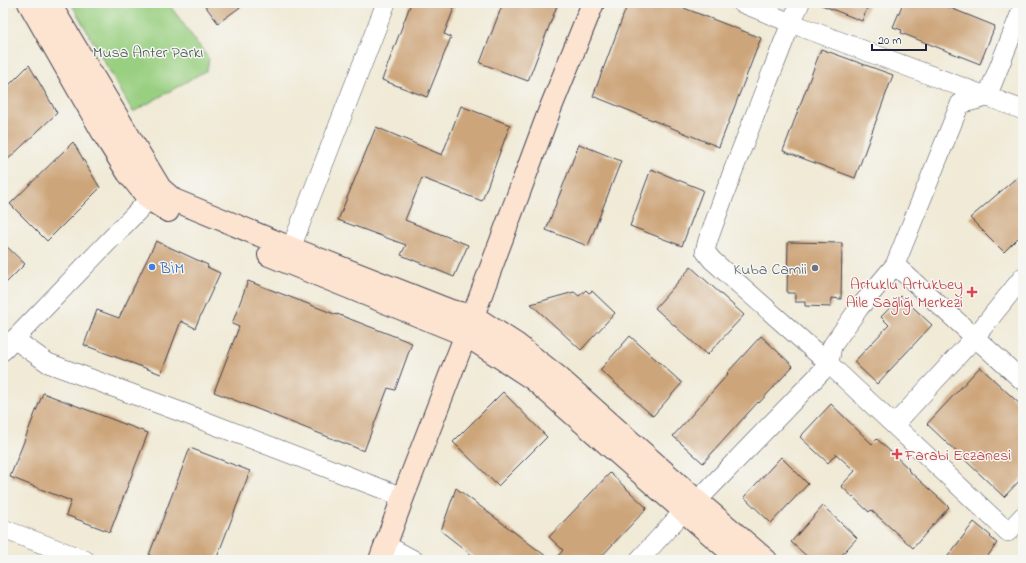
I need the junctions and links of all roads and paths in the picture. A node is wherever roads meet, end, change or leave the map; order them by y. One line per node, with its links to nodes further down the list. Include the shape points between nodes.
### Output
1 (28, 3): 11 (main road, via 128,173)
2 (49, 3): 11 (main road)
3 (386, 3): 12 (street)
4 (593, 3): 15 (main road, via 549,112)
5 (742, 3): 8 (street)
6 (800, 3): 8 (street)
7 (1023, 7): 9 (street)
8 (791, 23): 9 (street); 18 (street, via 733,171 705,251)
9 (987, 97): 10 (street); 13 (street, via 960,104)
10 (1023, 110)
11 (155, 193): 12 (main road); 15 (main road, via 174,215 301,268); 17 (street)
12 (291, 248): 15 (main road, via 451,311)
13 (895, 265): 16 (street); 18 (street, via 859,308 832,346)
14 (1023, 277): 16 (street)
15 (470, 325): 21 (main road); 22 (main road, via 516,344 558,377)
16 (975, 337): 19 (street); 20 (street)
17 (9, 345): 21 (street, via 48,363)
18 (828, 364): 20 (street); 22 (street)
19 (1023, 381)
20 (894, 425): 23 (street, via 1008,532)
21 (403, 497): 25 (main road)
22 (690, 506): 28 (street); 29 (main road, via 725,547); 30 (main road)
23 (1023, 516)
24 (3, 529): 26 (street)
25 (383, 552): 27 (street)
26 (85, 560)
27 (414, 560)
28 (639, 560)
29 (741, 560)
30 (766, 560)

